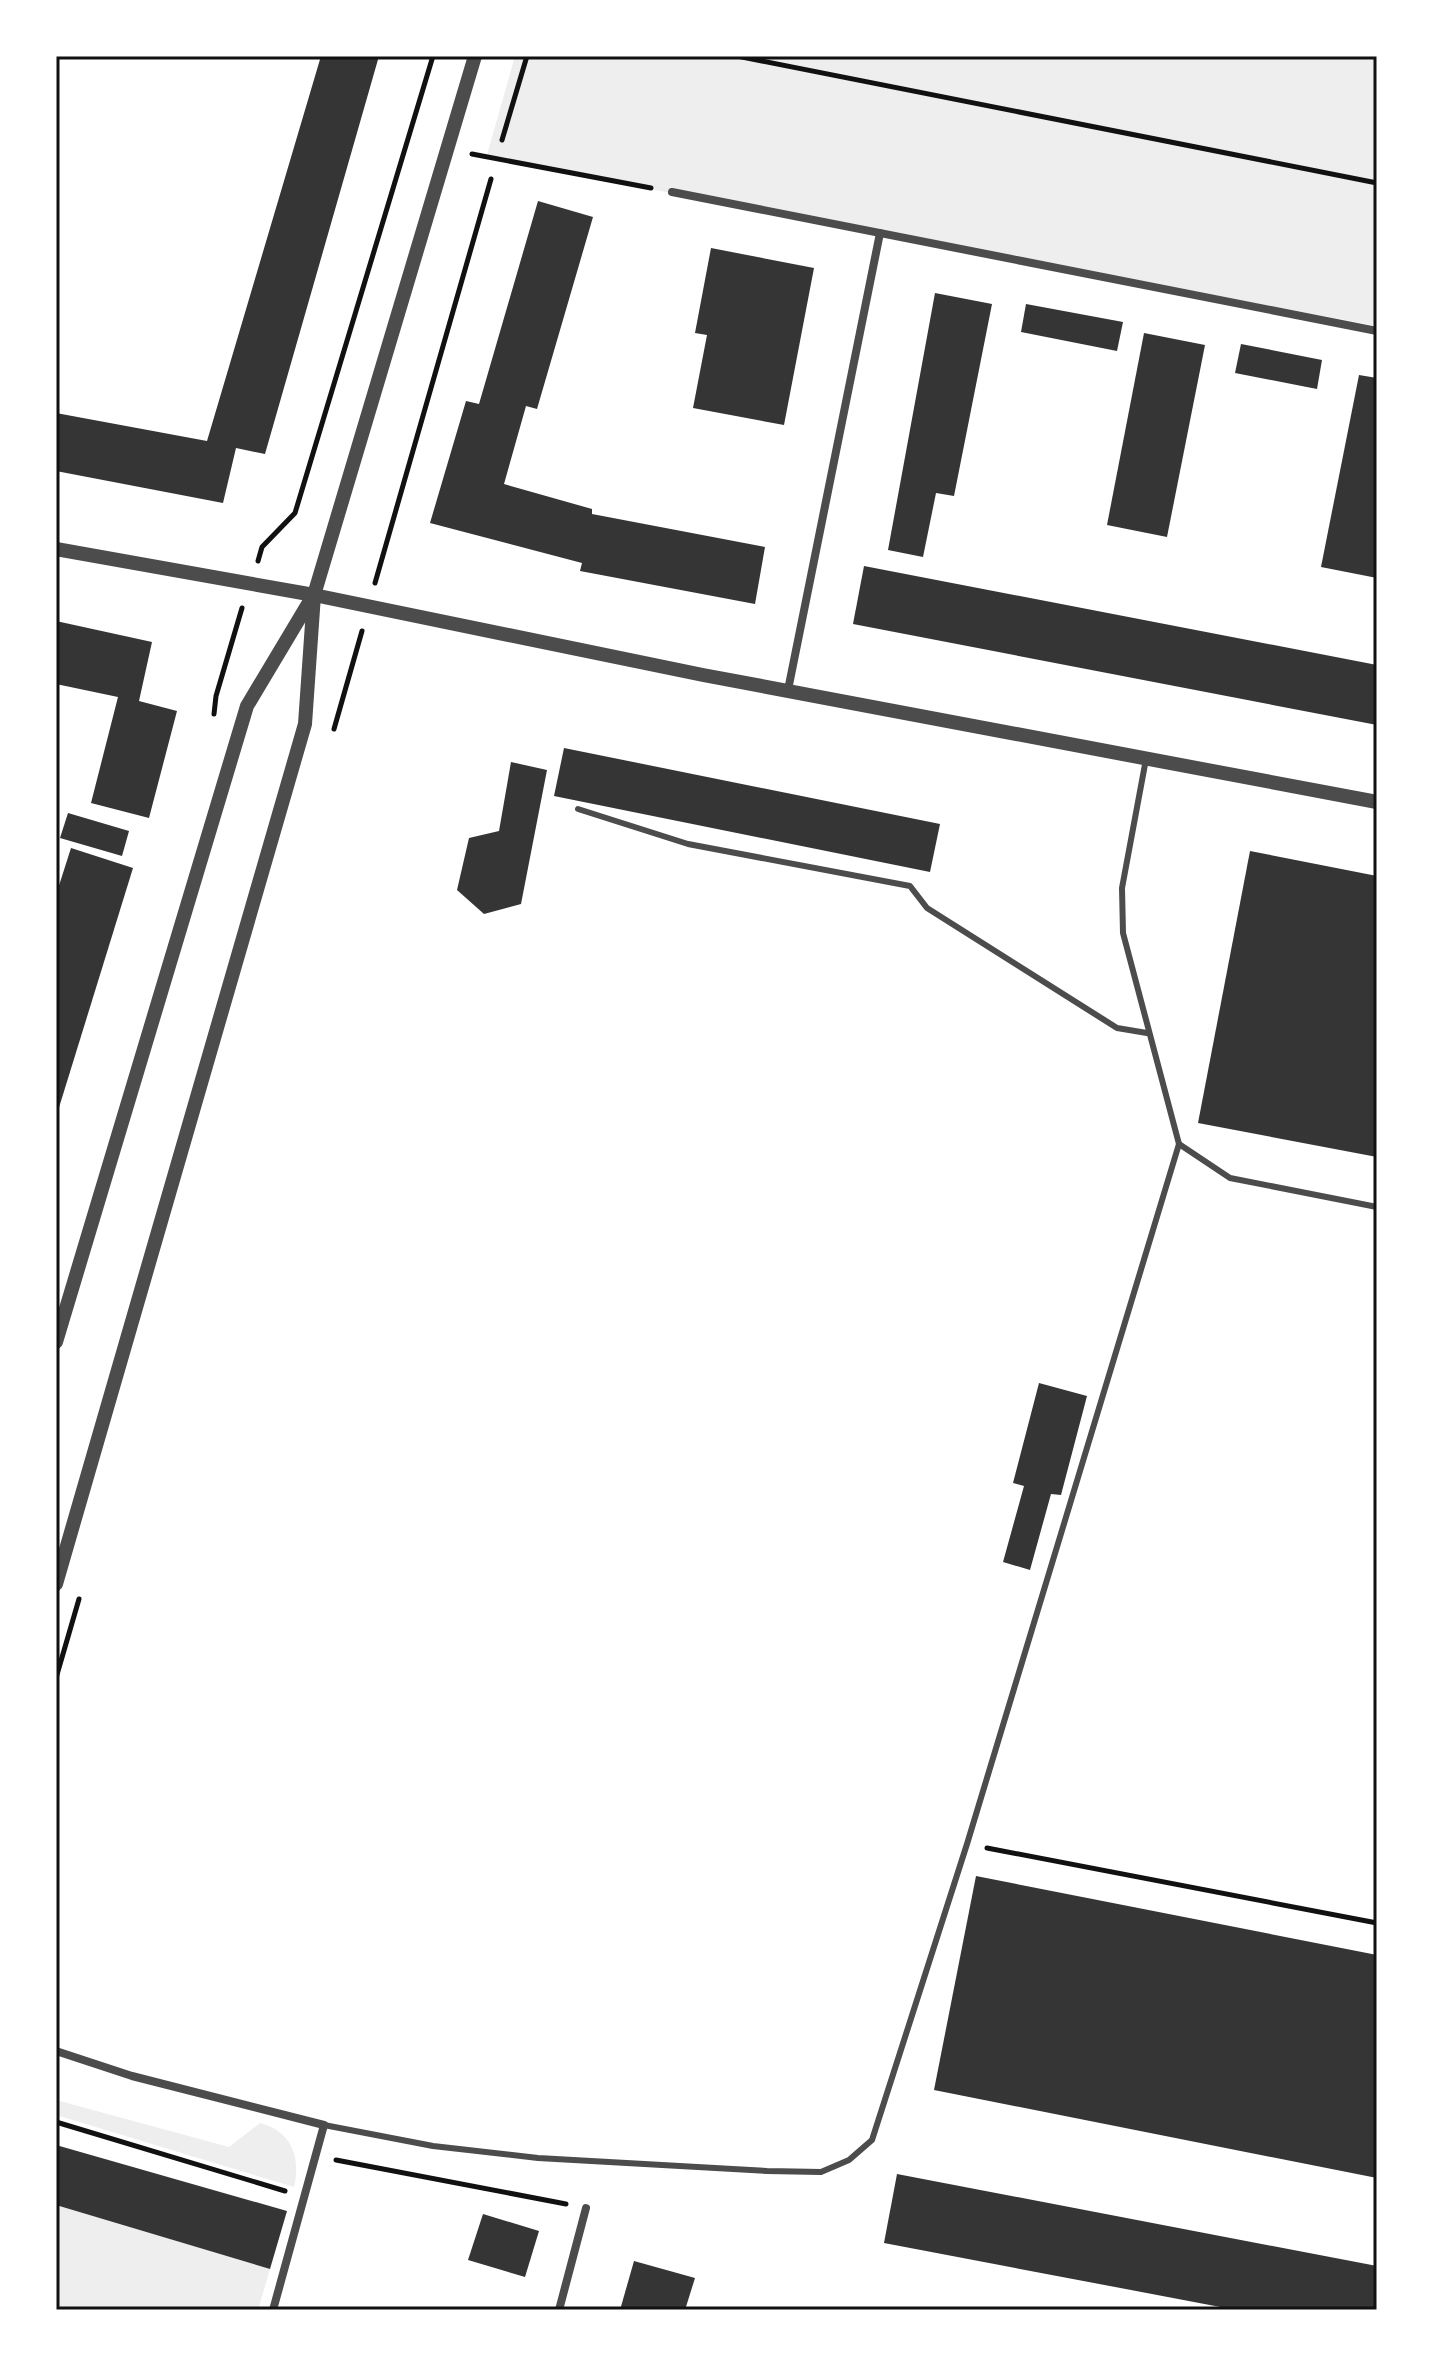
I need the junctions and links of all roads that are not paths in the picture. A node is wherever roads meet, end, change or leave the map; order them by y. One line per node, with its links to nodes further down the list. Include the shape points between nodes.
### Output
1 (475, 56): 6 (street)
2 (672, 192): 3 (street)
3 (880, 233): 4 (street); 7 (street)
4 (1377, 331)
5 (56, 549): 6 (street)
6 (314, 595): 7 (street); 14 (street, via 247,706); 15 (street, via 305,724)
7 (788, 690): 8 (street)
8 (1146, 759): 9 (street); 11 (lane, via 1122,903 1123,933)
9 (1377, 802)
10 (578, 809): 11 (lane, via 688,844 910,886 927,908 1117,1028)
11 (1147, 1033): 12 (lane)
12 (1179, 1144): 13 (lane, via 1230,1178); 17 (lane, via 872,2140 849,2160 821,2172 538,2158 433,2146)
13 (1377, 1207)
14 (56, 1342)
15 (56, 1584)
16 (56, 2051): 17 (street)
17 (324, 2125): 19 (street)
18 (586, 2208): 20 (street)
19 (273, 2310)
20 (559, 2310)

